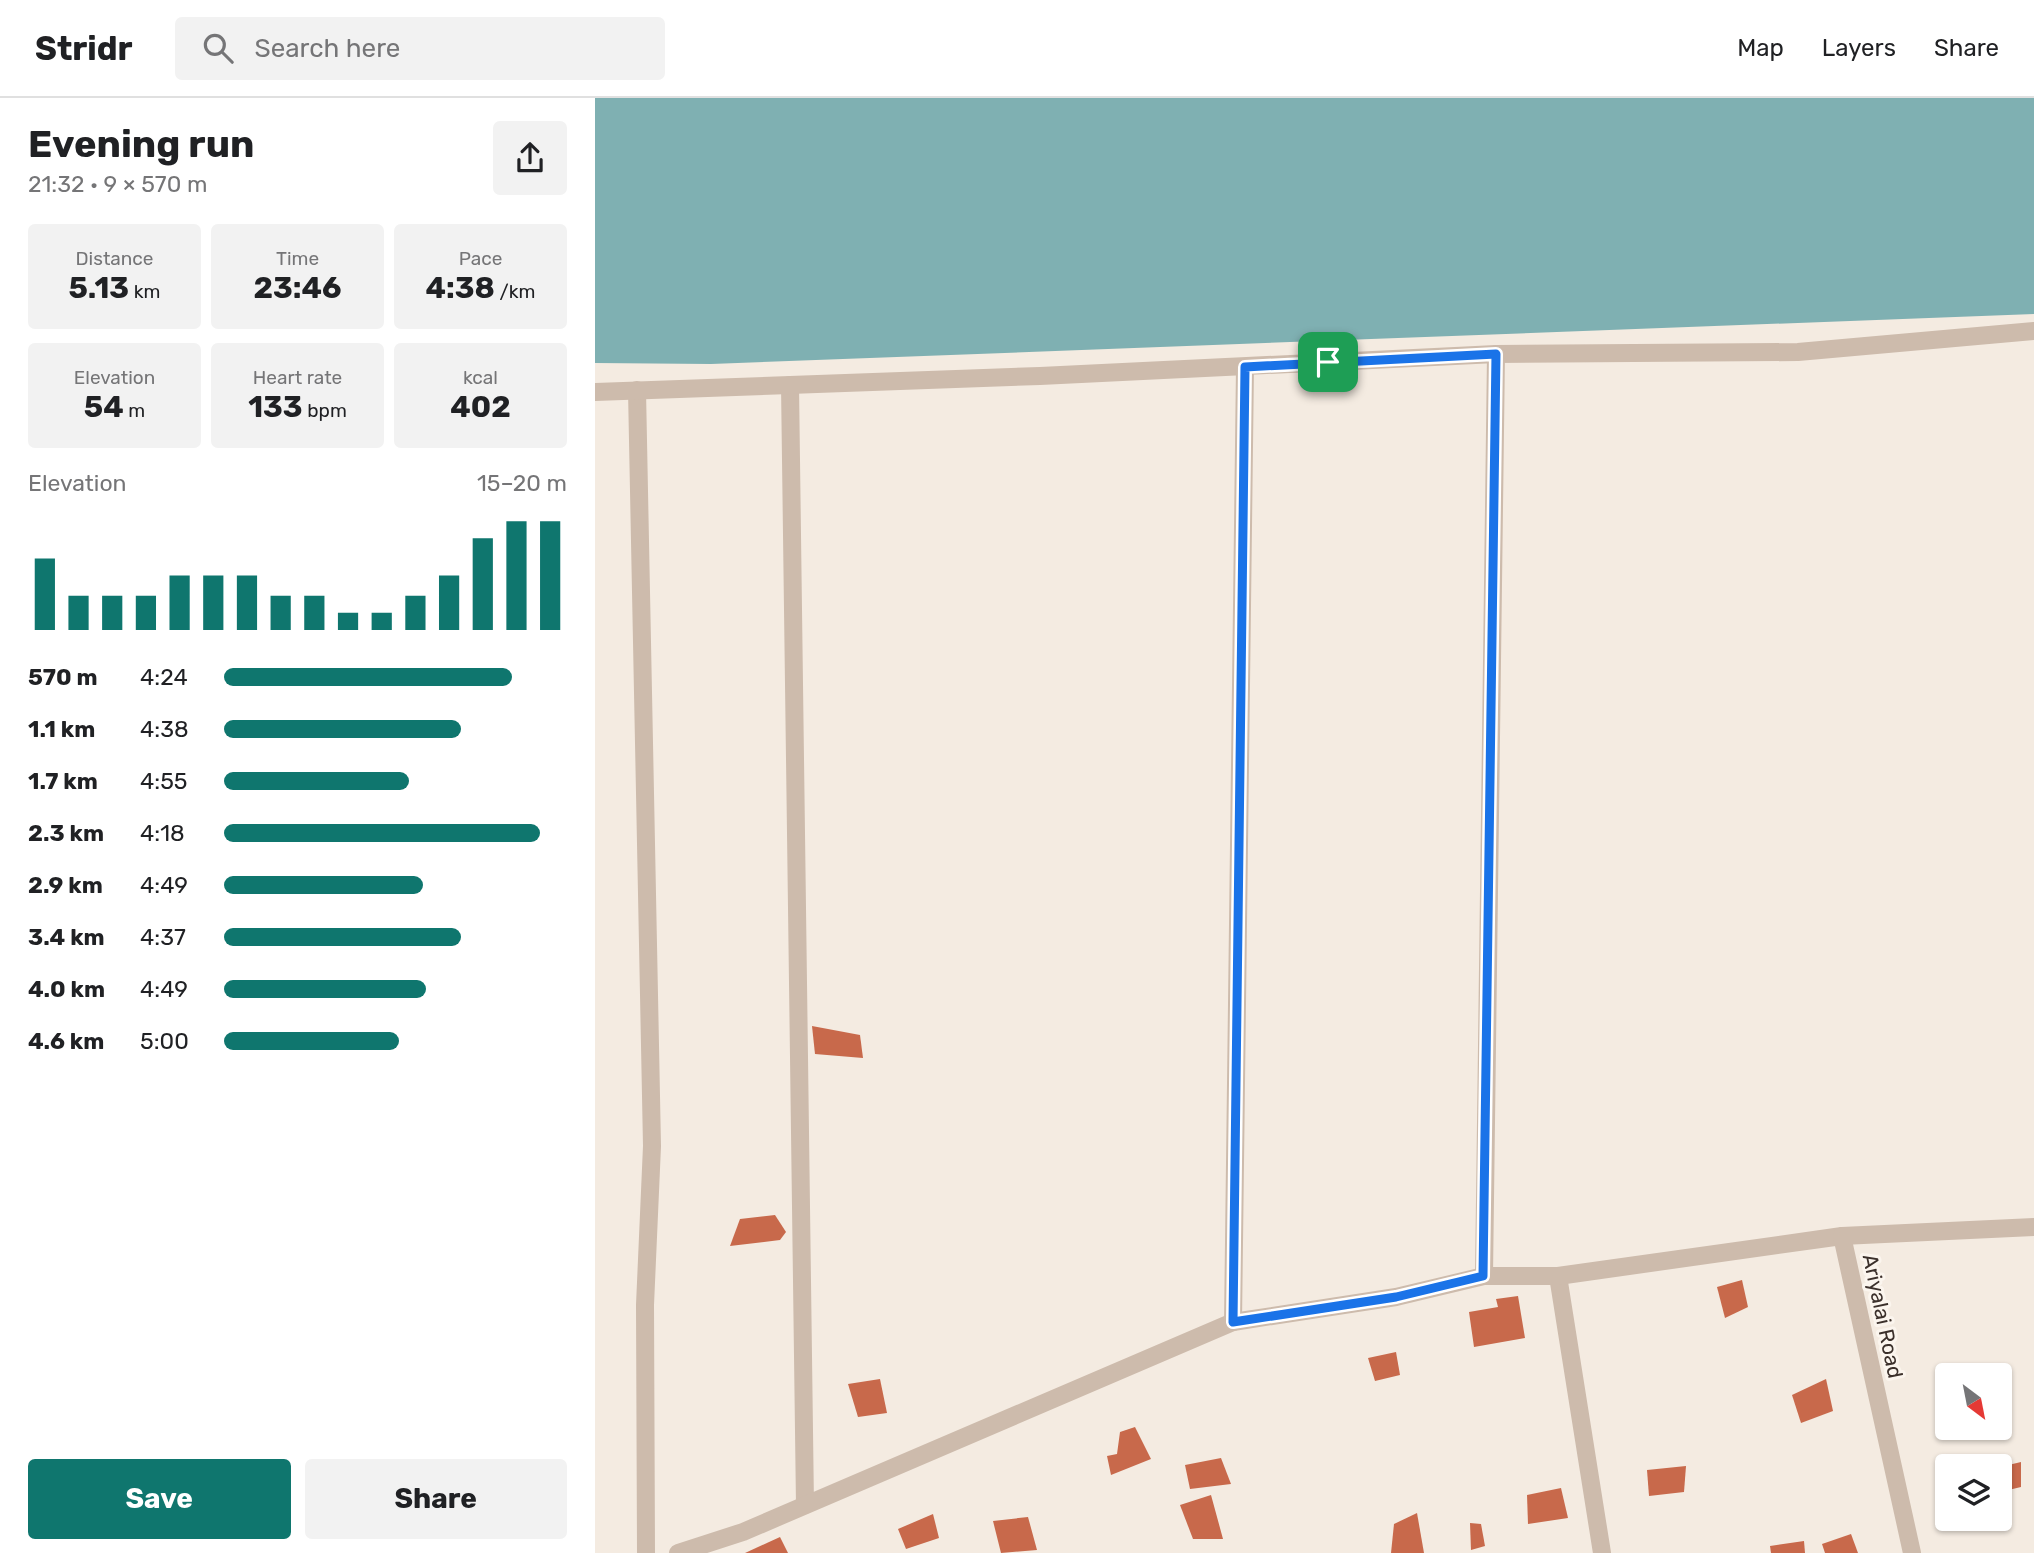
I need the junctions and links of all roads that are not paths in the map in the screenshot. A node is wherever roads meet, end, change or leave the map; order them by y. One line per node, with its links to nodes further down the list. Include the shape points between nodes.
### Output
1 (2034, 331): 2 (street, via 1748,354)
2 (1496, 354): 3 (street); 9 (street)
3 (1245, 367): 4 (street); 11 (street)
4 (790, 385): 5 (street); 12 (street)
5 (637, 390): 6 (street); 13 (street, via 652,1146 645,1305)
6 (595, 392)
7 (2034, 1227): 8 (street, Ariyalai Road)
8 (1842, 1236): 10 (street); 16 (street, Ariyalai Road)
9 (1483, 1276): 10 (street); 11 (street, via 1396,1297)
10 (1558, 1276): 15 (street)
11 (1233, 1322): 12 (street)
12 (805, 1505): 14 (street)
13 (646, 1553)
14 (678, 1553)
15 (1602, 1553)
16 (1912, 1553)

